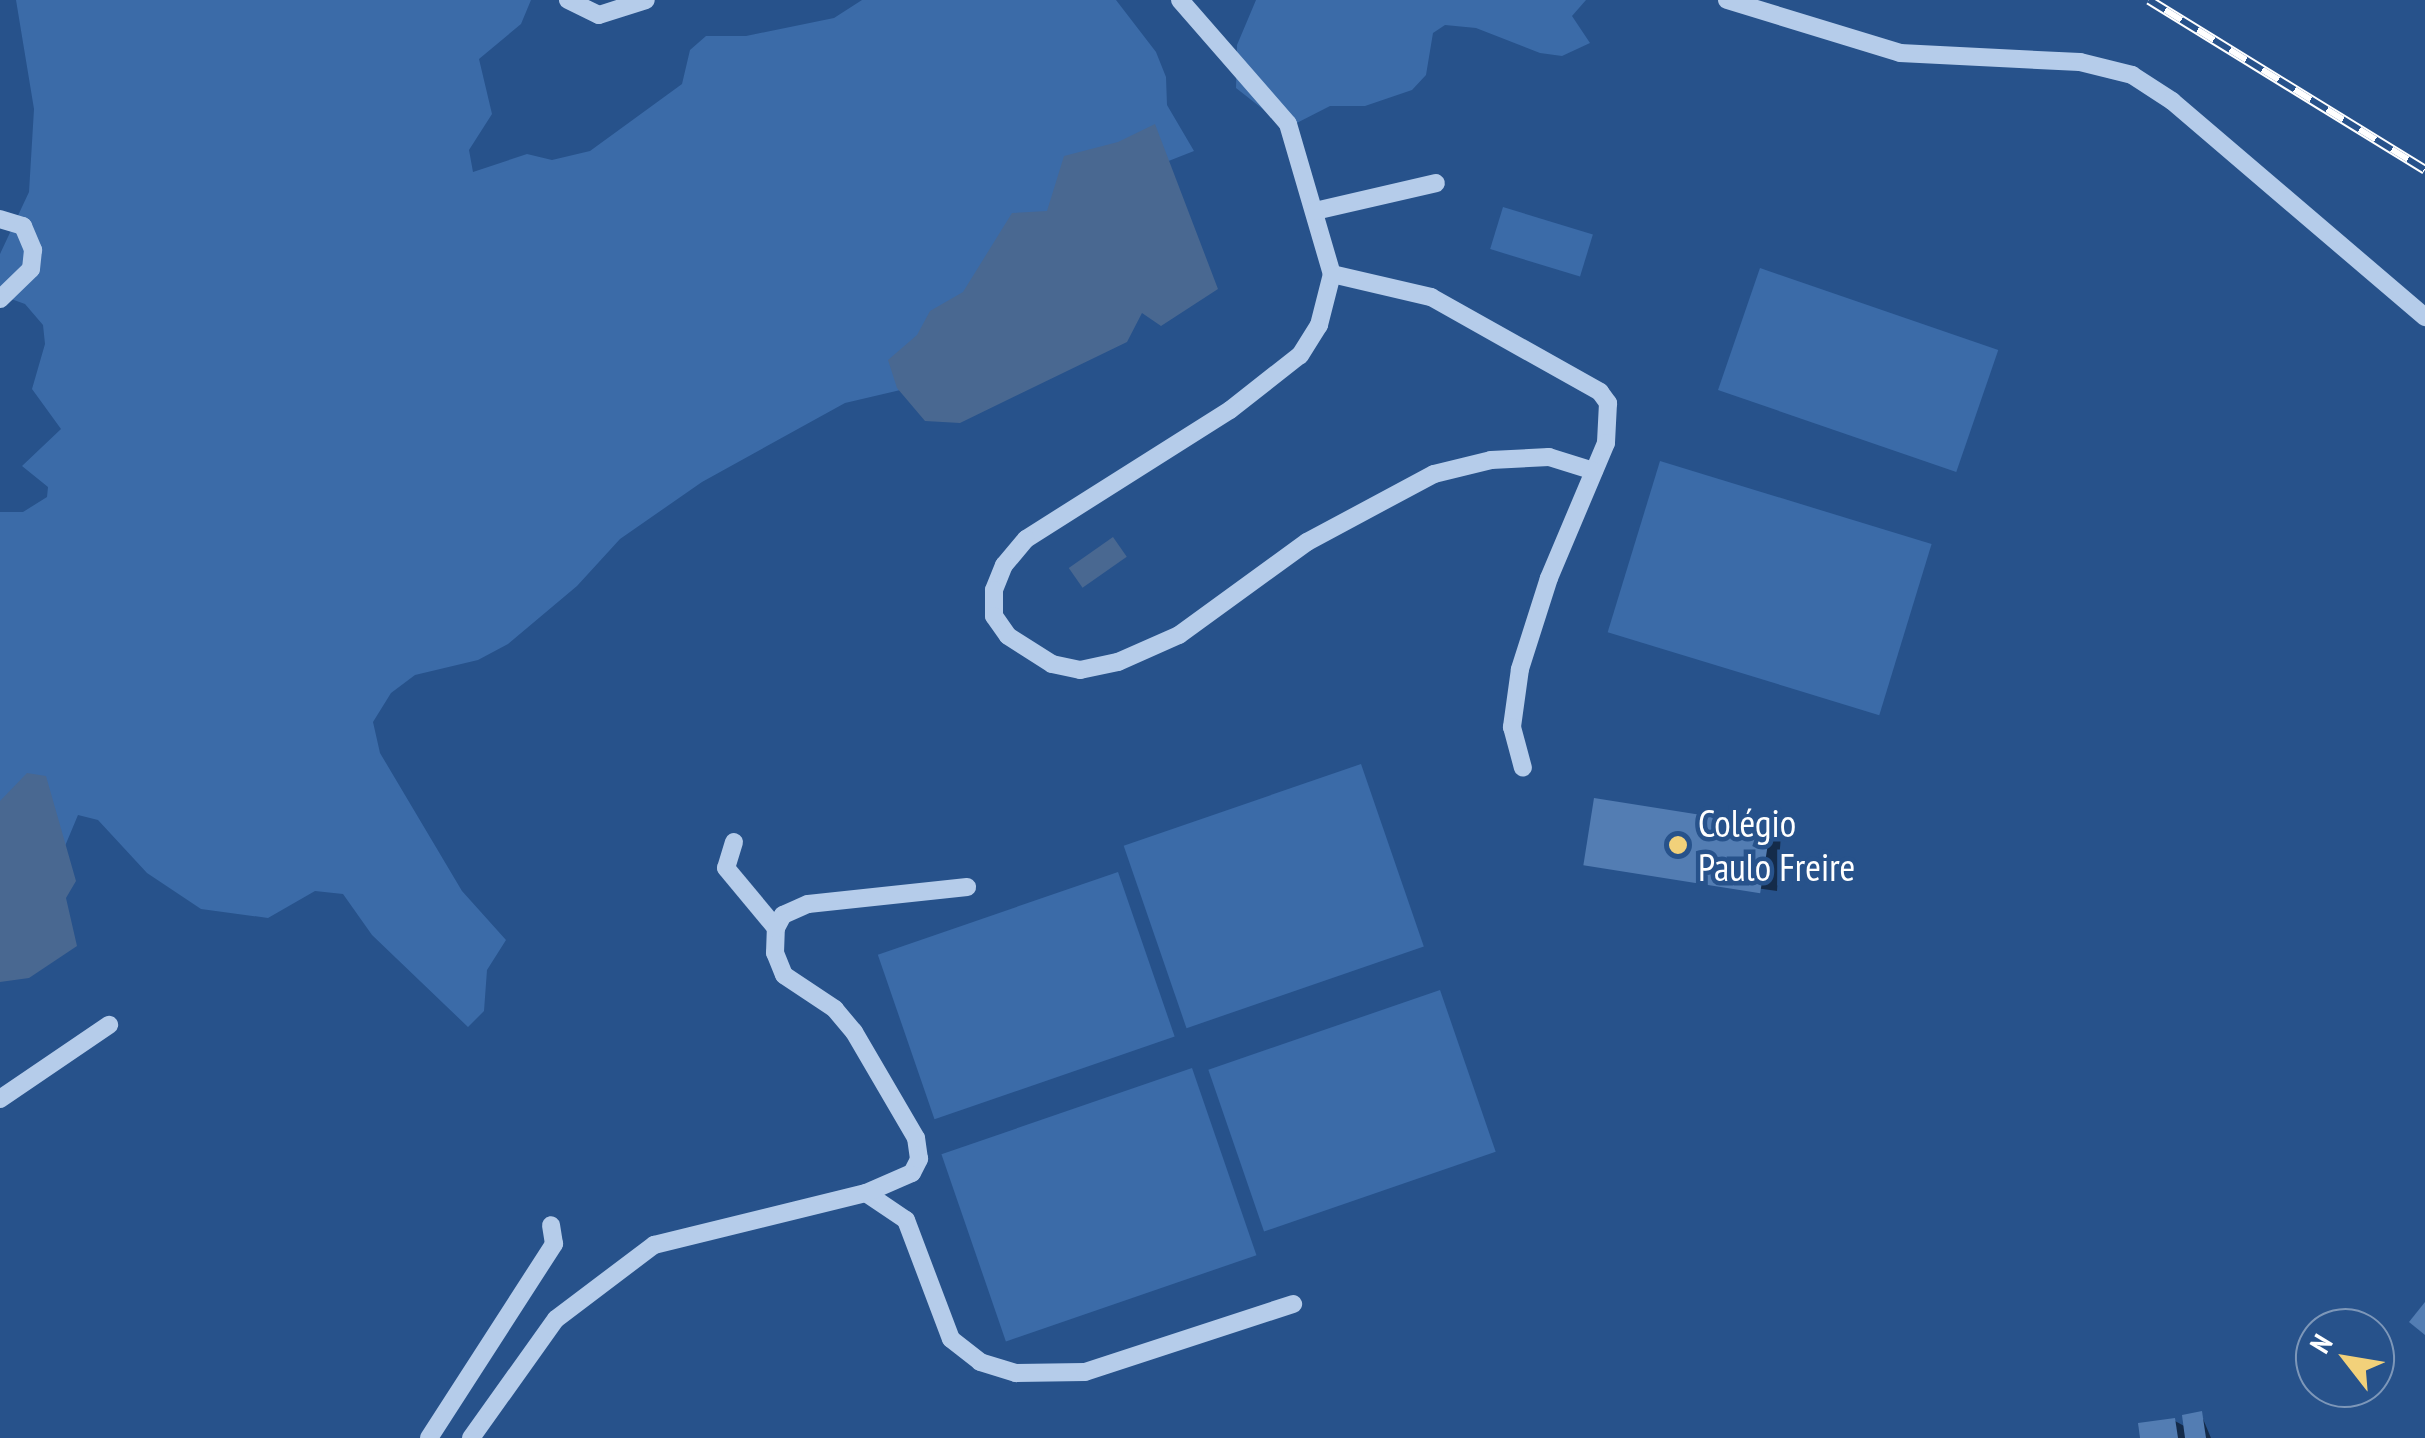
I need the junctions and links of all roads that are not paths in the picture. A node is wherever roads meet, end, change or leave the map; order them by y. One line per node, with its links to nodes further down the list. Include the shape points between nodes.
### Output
1 (568, 0): 2 (street, via 599,16)
2 (646, 0)
3 (1180, 0): 6 (street, via 1288,124)
4 (1726, 0): 10 (street, via 1900,53 2080,62 2132,75 2172,100)
5 (1436, 183): 6 (street)
6 (1315, 211): 8 (street)
7 (0, 219): 9 (street, via 22,226 33,250 31,269)
8 (1332, 274): 11 (street, via 1431,297 1600,392 1612,422); 11 (street, via 1318,325 1300,355 1230,410 1026,540 1004,564 994,616 1008,636 1052,664 1080,670 1118,662 1179,636 1307,542 1434,474 1490,460 1550,458)
9 (0, 299)
10 (2425, 317)
11 (1594, 471): 12 (street, via 1548,578 1520,669 1512,727)
12 (1523, 768)
13 (734, 842): 15 (street, via 726,868)
14 (968, 887): 15 (street, via 808,904 783,915)
15 (776, 928): 18 (street, via 775,952 784,975 835,1009 854,1032 916,1138 920,1159 912,1173)
16 (109, 1025): 17 (street)
17 (0, 1100)
18 (866, 1194): 20 (street, via 906,1220 951,1339 980,1362 1016,1373 1085,1372); 22 (street, via 654,1245 556,1319)
19 (551, 1226): 21 (street, via 554,1244)
20 (1292, 1304)
21 (429, 1438)
22 (472, 1438)

